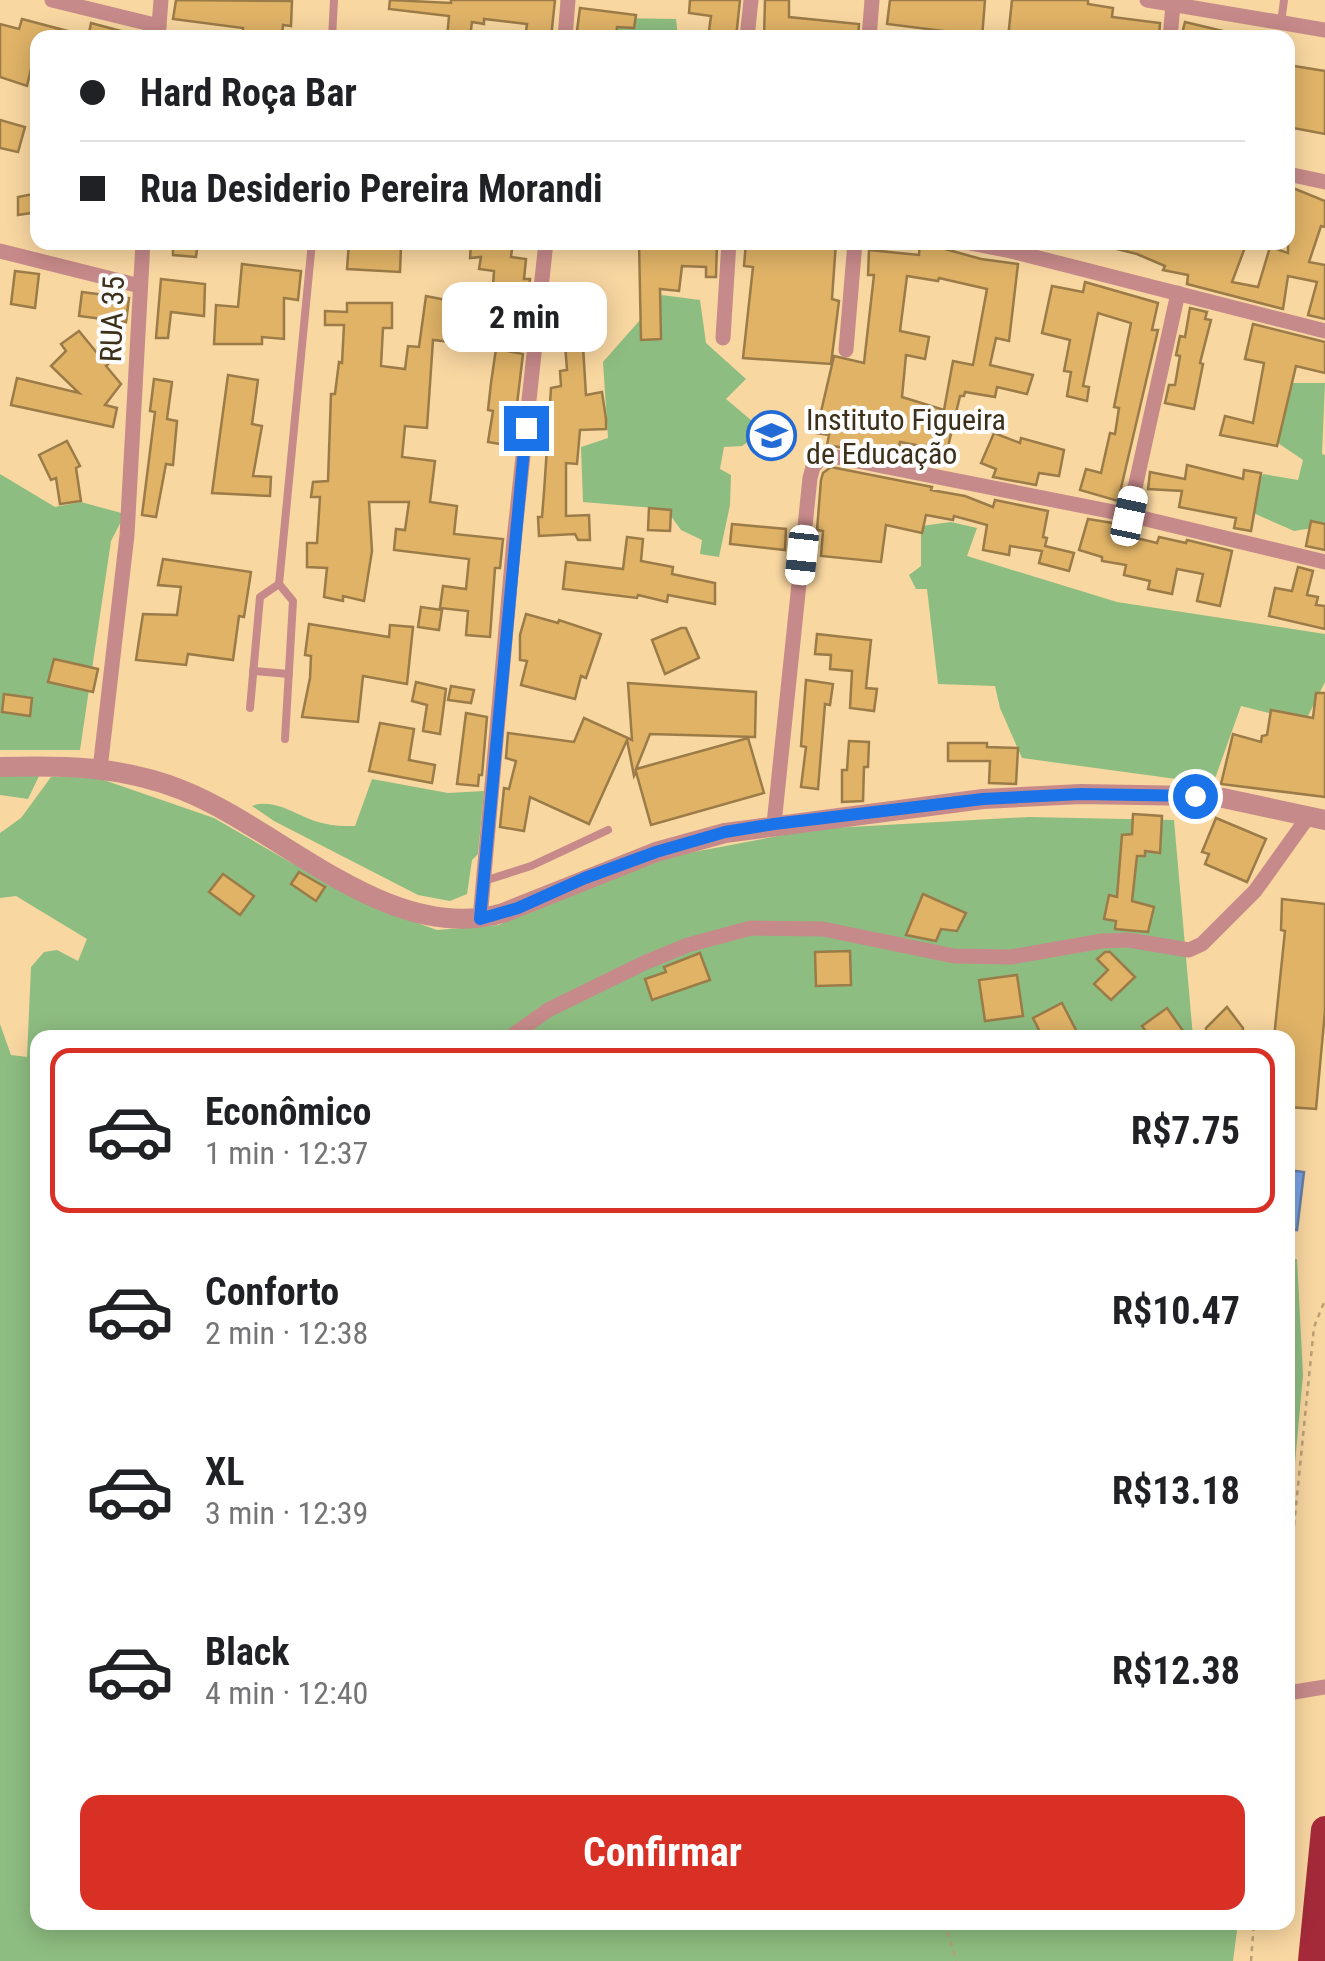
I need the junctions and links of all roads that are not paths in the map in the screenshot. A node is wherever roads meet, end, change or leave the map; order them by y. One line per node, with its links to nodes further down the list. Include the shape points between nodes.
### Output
1 (52, 0): 11 (street)
2 (161, 0): 12 (street)
3 (334, 0): 13 (lane)
4 (568, 0): 14 (street)
5 (751, 0): 15 (street)
6 (872, 0): 16 (street)
7 (1148, 0): 9 (street)
8 (1284, 0): 10 (lane)
9 (1173, 5): 10 (street); 17 (street)
10 (1282, 23): 18 (street)
11 (151, 30)
12 (158, 30)
13 (332, 30)
14 (566, 30)
15 (748, 30)
16 (870, 30)
17 (1171, 30)
18 (1325, 30)
19 (1295, 176): 20 (street)
20 (1325, 182)
21 (142, 250): 28 (street, RUA 35)
22 (311, 250): 35 (lane)
23 (545, 250): 45 (street)
24 (728, 250): 31 (street)
25 (854, 250): 32 (street)
26 (998, 250): 29 (street)
27 (0, 252): 28 (street)
28 (140, 286): 41 (street, RUA 35, via 128,535)
29 (1178, 294): 30 (street); 33 (street)
30 (1325, 331)
31 (723, 338)
32 (846, 350)
33 (1129, 516): 34 (street); 43 (street, via 832,456 816,461)
34 (1325, 562)
35 (279, 584): 36 (lane, via 260,598); 37 (lane, via 293,601)
36 (253, 671): 37 (lane); 38 (lane)
37 (289, 674): 39 (lane)
38 (250, 708)
39 (286, 739)
40 (0, 767): 41 (street)
41 (100, 769): 46 (street, via 205,800 388,903 435,918)
42 (1316, 818): 43 (street, via 1224,798 1081,794); 47 (street, via 1255,891 1189,950 1128,940 1011,956 954,956 823,929 751,928 644,963)
43 (774, 824): 46 (street, via 656,852)
44 (608, 830): 45 (lane)
45 (484, 881): 46 (street)
46 (480, 919)
47 (520, 1030)
48 (1325, 1687): 49 (street)
49 (1295, 1692)
50 (1325, 1830): 51 (highway)
51 (1322, 1895): 52 (highway)
52 (1312, 1961)

